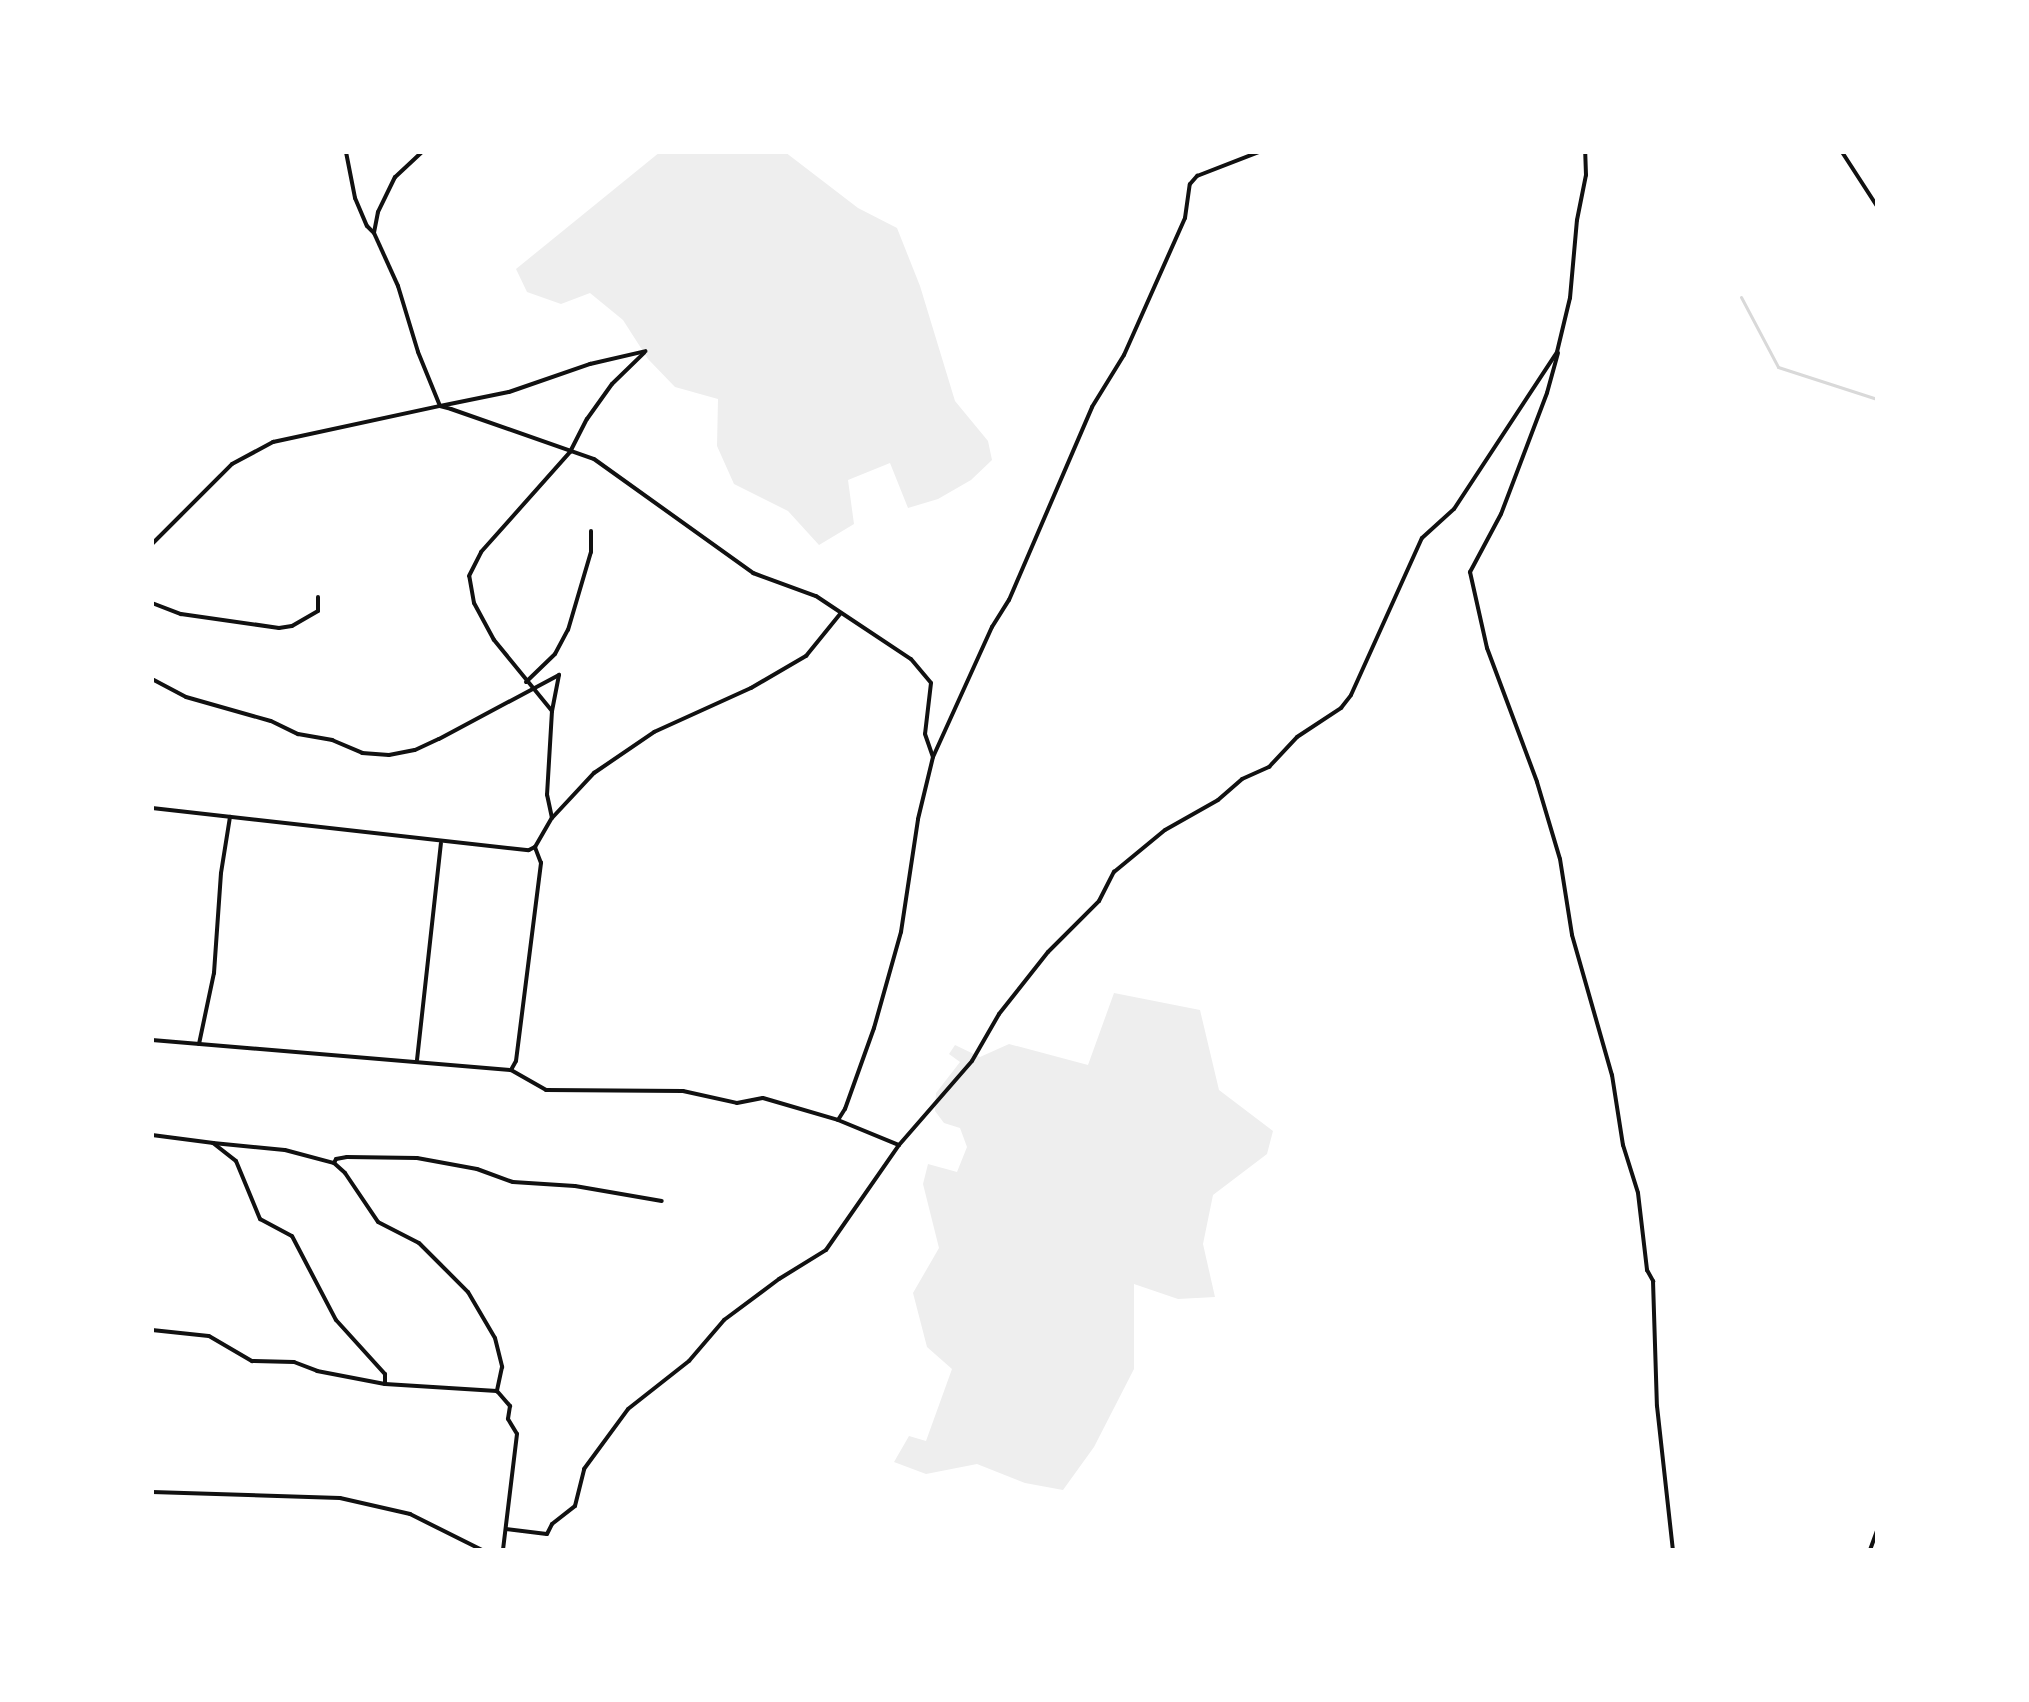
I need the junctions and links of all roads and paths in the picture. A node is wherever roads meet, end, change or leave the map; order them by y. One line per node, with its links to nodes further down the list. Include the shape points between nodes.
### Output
1 (346, 152): 7 (street, via 355,198)
2 (422, 152): 7 (street, via 395,177)
3 (1259, 152): 20 (street, via 1197,176 1190,184 1185,218 1124,355 1092,407 1009,600)
4 (1585, 152): 8 (street, via 1570,298)
5 (1842, 152): 6 (street)
6 (1877, 206)
7 (374, 233): 9 (street)
8 (1557, 352): 33 (street, via 1454,509 1422,538 1341,708 1297,737 1269,767 1165,830 1114,872 1099,901 1048,952 999,1014 972,1061); 44 (street, via 1501,514 1470,572 1487,648 1560,859 1572,935 1612,1075 1623,1145 1638,1193 1647,1270 1653,1281 1657,1406)
9 (440, 406): 10 (street); 10 (street, via 509,392 646,351 612,384); 12 (street, via 273,442 232,464)
10 (570, 452): 15 (street, via 594,459 632,484 753,573 816,596); 17 (street, via 481,552 469,576 474,603)
11 (591, 531): 17 (street, via 588,565 568,630 555,654)
12 (152, 544)
13 (318, 597): 14 (street, via 318,611 279,628 181,614)
14 (152, 603)
15 (841, 613): 20 (street, via 911,659 931,683 925,734); 23 (street, via 806,656 751,688 654,732 594,773)
16 (152, 679): 18 (street, via 186,697 298,734 362,753 389,755 439,739)
17 (526, 682): 18 (street)
18 (531, 688): 19 (street); 19 (street, via 559,675)
19 (552, 711): 23 (street, via 547,795)
20 (933, 757): 30 (street, via 902,903 901,932 874,1028)
21 (152, 808): 22 (street)
22 (231, 817): 24 (street); 27 (street, via 214,973)
23 (552, 818): 25 (street)
24 (441, 843): 25 (street); 28 (street)
25 (535, 847): 29 (street, via 541,863)
26 (152, 1040): 27 (street)
27 (199, 1044): 28 (street)
28 (417, 1060): 29 (street)
29 (511, 1070): 30 (street, via 546,1090 683,1091 737,1103 763,1098)
30 (838, 1120): 33 (street)
31 (152, 1135): 32 (street)
32 (213, 1143): 34 (street, via 285,1150); 37 (street, via 236,1161 260,1219 292,1236 336,1320 385,1374)
33 (899, 1145): 40 (street, via 826,1250 724,1320 689,1361 628,1409 584,1469 575,1506 547,1534)
34 (334, 1163): 35 (street, via 347,1157 417,1158 513,1182); 38 (street, via 378,1222 419,1243 468,1292 495,1338 502,1367)
35 (662, 1201)
36 (152, 1330): 37 (street, via 209,1336 252,1361 294,1362)
37 (385, 1384): 38 (street)
38 (497, 1391): 40 (street, via 510,1406 508,1419 517,1434)
39 (152, 1492): 42 (street, via 340,1498 410,1514)
40 (506, 1529): 43 (street)
41 (1877, 1531): 45 (street)
42 (482, 1550)
43 (503, 1550)
44 (1673, 1550)
45 (1870, 1550)

